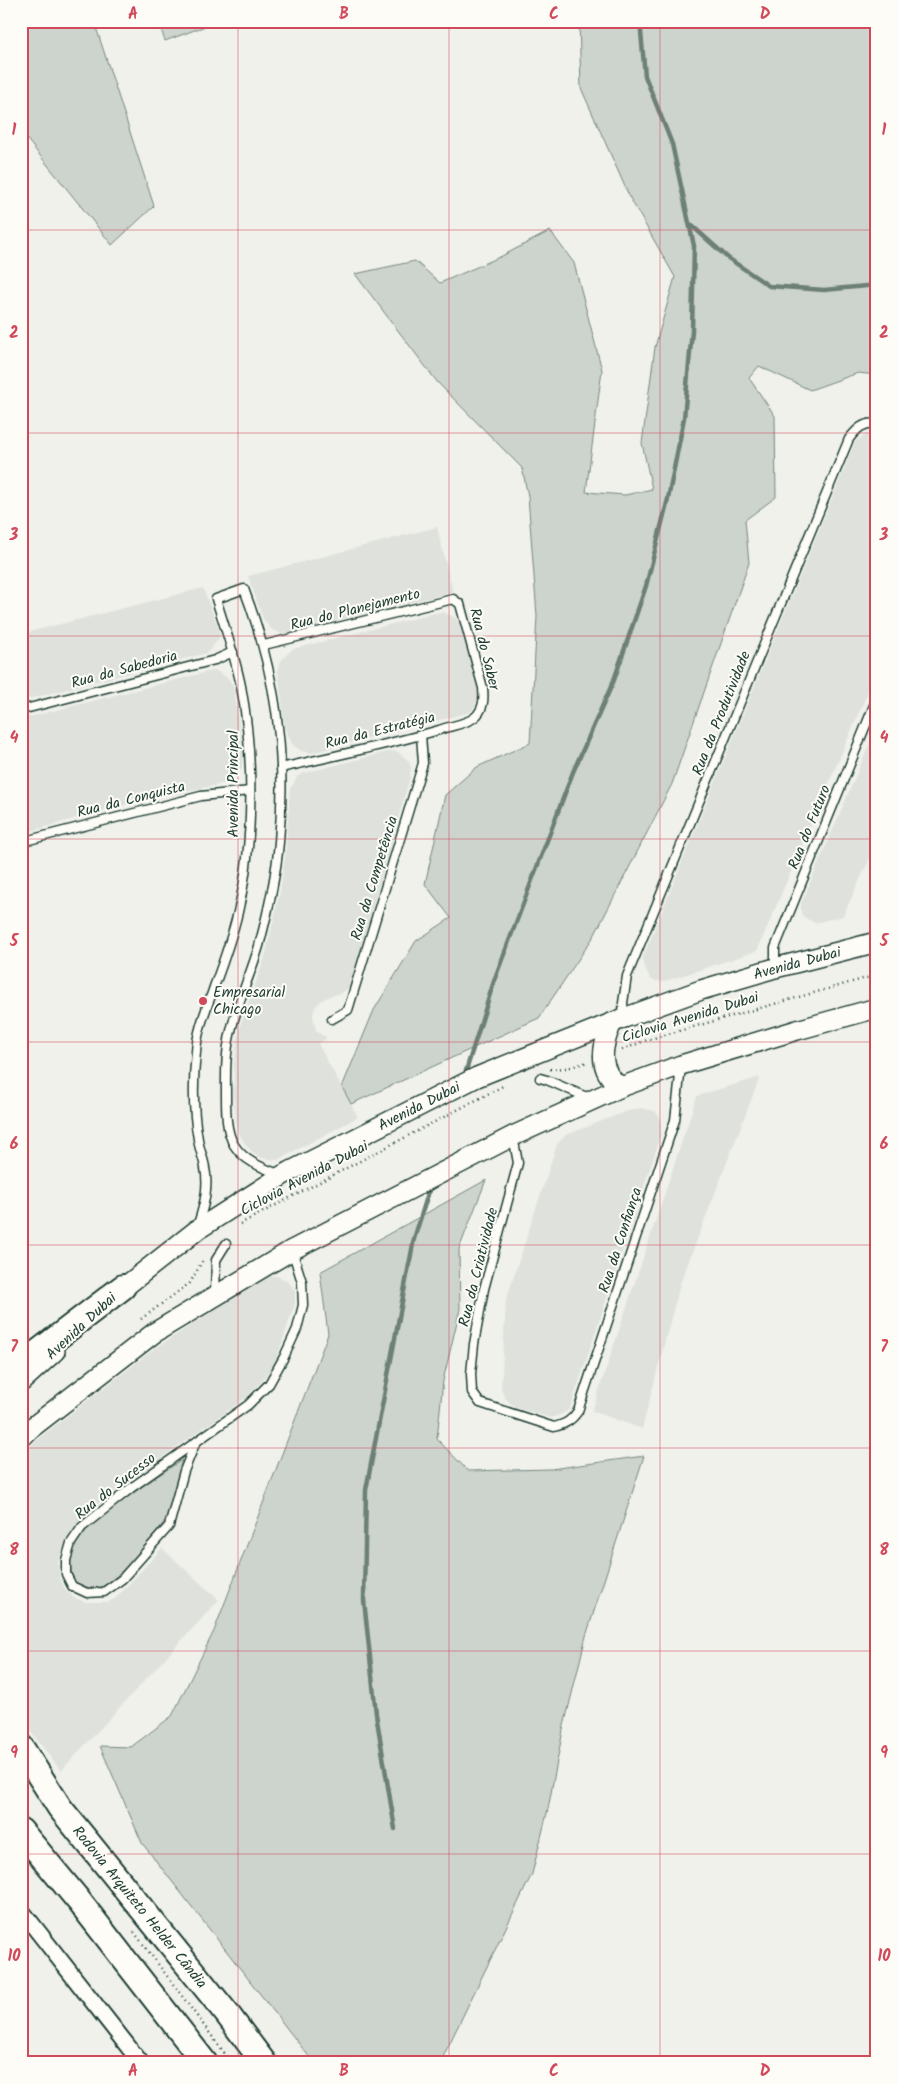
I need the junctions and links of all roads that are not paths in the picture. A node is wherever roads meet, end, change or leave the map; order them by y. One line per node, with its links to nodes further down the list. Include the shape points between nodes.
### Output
1 (877, 424): 16 (lane, Rua da Produtividade, via 862,426 848,439 627,976)
2 (453, 599): 3 (lane, Rua do Planejamento); 6 (lane, Rua do Saber, via 460,604 483,688)
3 (264, 645): 4 (lane, Avenida Principal, via 244,589 216,599); 9 (lane, Avenida Principal, via 279,723)
4 (233, 652): 7 (lane, Rua da Sabedoria, via 215,660); 10 (lane, Avenida Principal, via 247,724)
5 (877, 698): 13 (lane, Rua do Futuro, via 777,943)
6 (481, 709): 8 (lane, Rua da Estratégia, via 466,722)
7 (21, 710)
8 (421, 735): 9 (lane, Rua da Estratégia); 15 (lane, Rua da Competência, via 423,763 348,1010)
9 (281, 768): 22 (lane, Avenida Principal, via 279,842 270,906 229,1038 226,1083 229,1129 234,1144 247,1159)
10 (250, 791): 11 (lane, Rua da Conquista, via 201,796); 23 (lane, Avenida Principal, via 238,910 196,1051 195,1105 198,1140 206,1170 202,1212)
11 (21, 842)
12 (877, 942): 13 (street, Avenida Dubai)
13 (775, 968): 16 (street, Avenida Dubai)
14 (877, 1008): 17 (street)
15 (332, 1019)
16 (618, 1020): 19 (street, via 604,1041 604,1064 612,1081); 22 (street, Avenida Dubai, via 477,1077)
17 (681, 1065): 19 (street); 30 (lane, Rua da Confiança, via 675,1120 578,1411 572,1419 554,1427)
18 (540, 1078): 20 (lane)
19 (621, 1087): 20 (street)
20 (592, 1100): 21 (street)
21 (513, 1136): 25 (street); 30 (lane, Rua da Criatividade, via 518,1163 484,1289 474,1344 472,1392)
22 (283, 1175): 23 (street, Avenida Dubai)
23 (196, 1230): 26 (street, Avenida Dubai)
24 (226, 1244): 27 (lane, via 216,1260)
25 (292, 1250): 27 (street); 32 (lane, Rua do Sucesso, via 302,1282 303,1305 297,1329 284,1357 260,1394)
26 (123, 1287): 28 (main road); 29 (street, Avenida Dubai)
27 (216, 1296): 31 (street, via 154,1333)
28 (21, 1365)
29 (21, 1382)
30 (480, 1403)
31 (21, 1438)
32 (195, 1444): 32 (lane, Rua do Sucesso, via 82,1527 71,1542 66,1560 66,1574 72,1586 87,1592 104,1592 122,1578 169,1526)
33 (21, 1747): 38 (main road, Rodovia Arquiteto Helder Cândia, via 60,1808)
34 (22, 1832): 37 (main road, via 80,1901)
35 (21, 1910): 36 (street)
36 (141, 2063)
37 (205, 2063)
38 (264, 2063)

